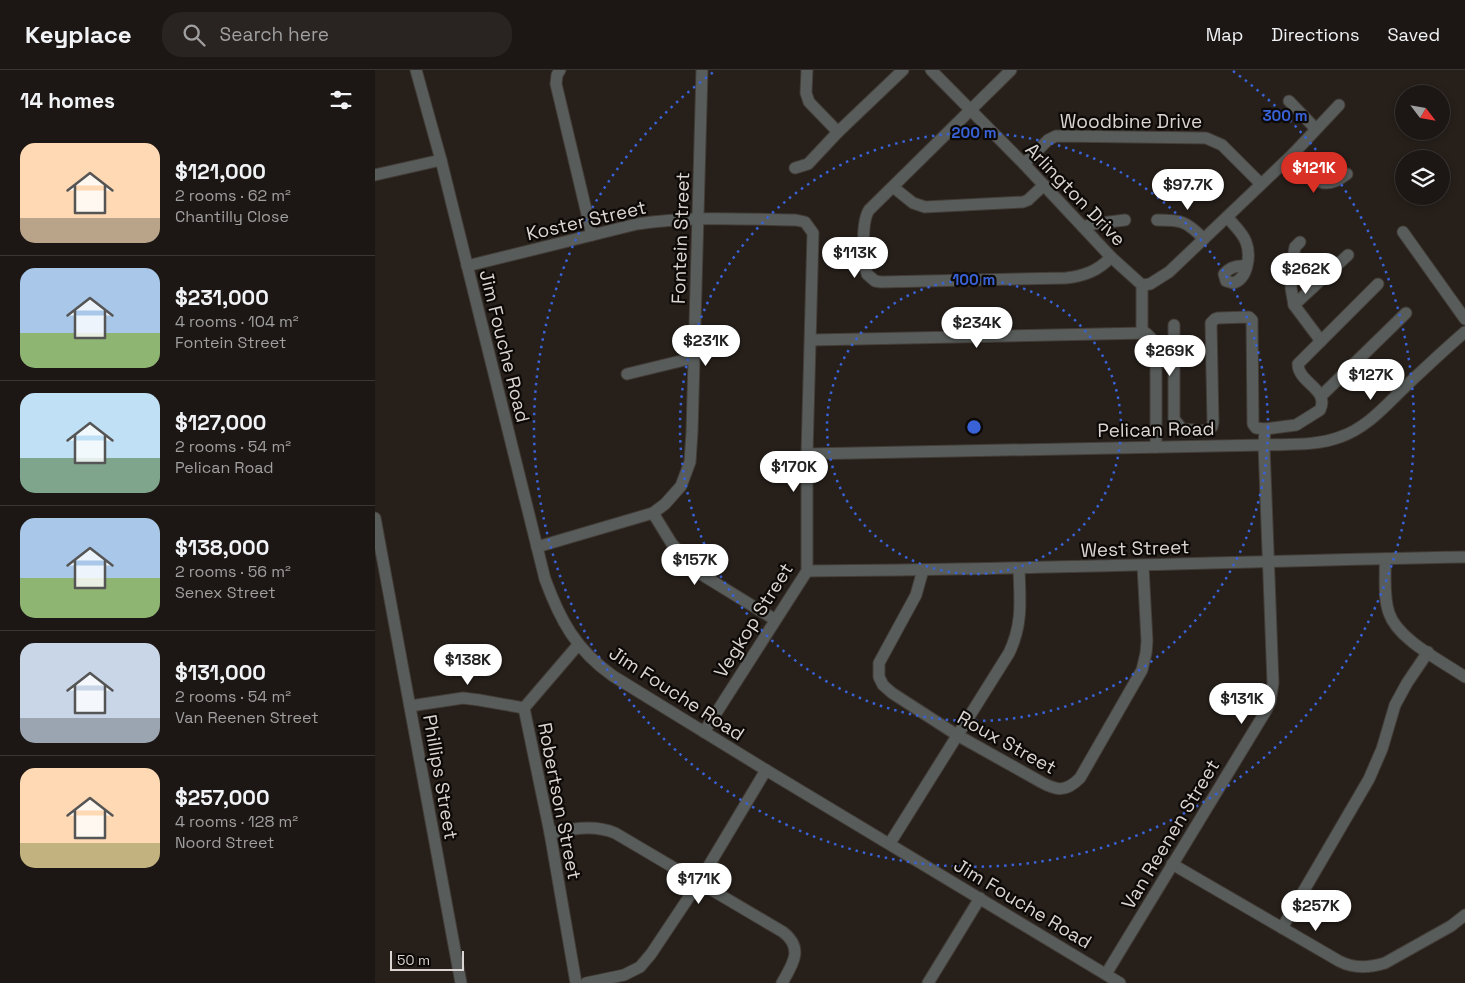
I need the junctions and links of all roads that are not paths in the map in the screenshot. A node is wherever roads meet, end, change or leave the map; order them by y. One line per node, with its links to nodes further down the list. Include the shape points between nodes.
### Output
1 (416, 70): 14 (street, Jim Fouche Road)
2 (560, 70): 29 (street, via 556,84)
3 (702, 70): 23 (street, Fontein Street)
4 (807, 70): 12 (street, via 809,102)
5 (903, 70): 12 (street)
6 (931, 70): 10 (street, Arlington Drive)
7 (1011, 70): 10 (street)
8 (1289, 101): 11 (street)
9 (1339, 105): 11 (street)
10 (970, 109): 15 (street, Arlington Drive); 21 (street)
11 (1315, 128): 13 (street)
12 (838, 132): 16 (street, via 808,164)
13 (1293, 154): 17 (street, via 1317,180 1324,183 1336,182); 19 (street)
14 (441, 160): 18 (street); 34 (street, Jim Fouche Road)
15 (1024, 164): 19 (street, Woodbine Drive, via 1057,136 1206,138 1222,145); 20 (street, Arlington Drive)
16 (795, 168)
17 (1347, 174)
18 (375, 175)
19 (1261, 184): 22 (street)
20 (1044, 185): 21 (street, via 1023,202 925,207 913,203); 27 (street, Arlington Drive)
21 (893, 187): 33 (street, via 865,215 865,267 875,281 1066,278 1091,272)
22 (1227, 217): 30 (street); 35 (street, via 1246,242)
23 (697, 219): 26 (street, Koster Street); 29 (street, Koster Street, via 645,223); 46 (street, Fontein Street)
24 (1125, 220): 27 (street)
25 (1157, 220): 30 (street, via 1179,220)
26 (805, 222): 44 (street, Vegkop Street, via 813,233)
27 (1083, 227): 33 (street, Arlington Drive)
28 (1403, 232): 40 (street)
29 (592, 235): 34 (street, Koster Street)
30 (1204, 239): 37 (street, via 1169,272 1150,284)
31 (1300, 242): 38 (street, via 1295,247 1292,264)
32 (1348, 255): 38 (street)
33 (1111, 257): 37 (street, Arlington Drive)
34 (467, 266): 55 (street, Jim Fouche Road)
35 (1246, 266)
36 (1378, 284): 45 (street)
37 (1142, 285): 42 (street)
38 (1294, 305): 45 (street)
39 (1406, 313): 48 (street)
40 (1465, 319)
41 (1175, 325): 49 (street, via 1174,419 1177,426 1208,431 1212,427 1211,323 1218,318 1249,317 1253,326 1253,424 1256,428)
42 (1142, 332): 44 (street); 51 (street, via 1152,338 1157,347)
43 (1464, 337): 50 (street, Pelican Road, via 1374,417 1350,433 1317,443)
44 (811, 340): 52 (street, Vegkop Street)
45 (1321, 341): 48 (street, via 1297,367)
46 (693, 358): 47 (street); 53 (street, Fontein Street, via 687,474 681,486)
47 (627, 374)
48 (1321, 396): 49 (street, via 1319,410 1296,425)
49 (1265, 429): 50 (street, Van Reenen Street)
50 (1264, 444): 51 (street, Pelican Road); 58 (street, Van Reenen Street)
51 (1156, 447): 52 (street, Pelican Road)
52 (807, 454): 62 (street, Vegkop Street)
53 (653, 513): 55 (street, Fontein Street); 63 (street, via 672,544 704,576)
54 (375, 518): 67 (street, Phillips Street)
55 (537, 547): 64 (street, Jim Fouche Road, via 557,610)
56 (1465, 557): 57 (street, West Street)
57 (1385, 558): 58 (street, West Street); 65 (street, via 1389,613 1399,629)
58 (1269, 561): 59 (street, West Street); 74 (street, Van Reenen Street, via 1273,683 1270,702)
59 (1143, 566): 60 (street, West Street); 70 (street, Roux Street, via 1147,641 1144,663 1085,770 1073,784 1052,788)
60 (1019, 569): 61 (street, West Street); 70 (street, via 1017,636)
61 (923, 570): 62 (street, West Street); 70 (street, Roux Street, via 916,596 879,663 879,677 892,693)
62 (807, 571): 63 (street, Vegkop Street)
63 (775, 619): 69 (street, Vegkop Street)
64 (578, 645): 68 (street, Robertson Street); 69 (street, Jim Fouche Road, via 606,670)
65 (1428, 652): 66 (street); 78 (street, via 1395,705 1369,779)
66 (1465, 676)
67 (410, 706): 68 (street, via 463,698); 80 (street, Phillips Street)
68 (524, 708): 72 (street, Robertson Street)
69 (704, 732): 71 (street, Jim Fouche Road)
70 (957, 735): 73 (street)
71 (766, 770): 73 (street, Jim Fouche Road); 75 (street)
72 (550, 833): 75 (street, via 584,827 605,828); 81 (street, Robertson Street)
73 (890, 844): 76 (street, Jim Fouche Road)
74 (1172, 864): 78 (street); 79 (street, Van Reenen Street)
75 (699, 882): 82 (street, via 640,967 624,975); 83 (street, via 791,938 795,948 793,961)
76 (980, 898): 79 (street, Jim Fouche Road); 84 (street)
77 (1465, 915): 78 (street, via 1385,963 1365,967 1347,965)
78 (1282, 928)
79 (1106, 974): 85 (street, Jim Fouche Road)
80 (461, 983)
81 (576, 983)
82 (586, 983)
83 (782, 983)
84 (928, 983)
85 (1120, 983)

